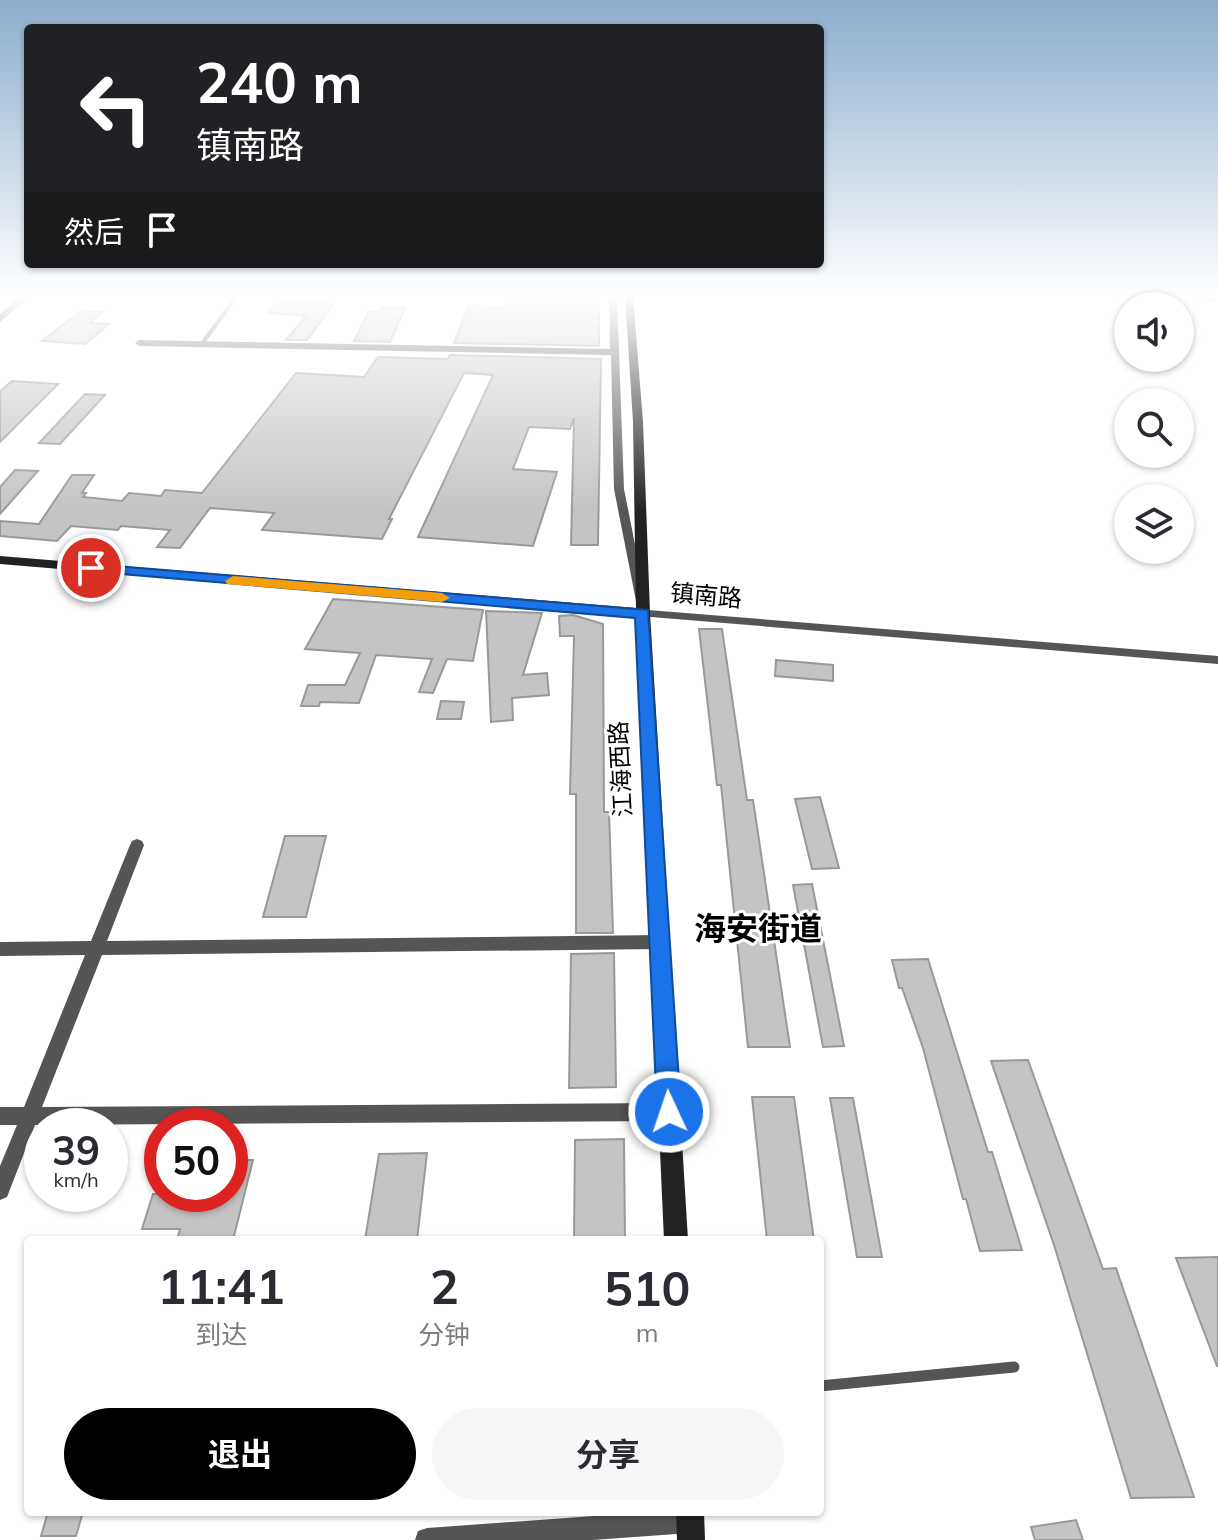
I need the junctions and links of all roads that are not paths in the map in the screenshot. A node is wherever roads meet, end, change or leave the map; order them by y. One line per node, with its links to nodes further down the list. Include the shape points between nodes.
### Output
1 (614, 368): 4 (street, via 619,489)
2 (634, 368): 4 (main road, 江海西路)
3 (0, 560): 4 (main road, 镇南路)
4 (643, 613): 5 (street, 镇南路); 7 (main road, 江海西路)
5 (1218, 660)
6 (137, 845): 8 (street)
7 (660, 942): 8 (street); 11 (main road, 江海西路)
8 (96, 948): 9 (street); 10 (street)
9 (0, 949)
10 (33, 1108)
11 (669, 1112): 13 (street); 17 (main road, 江海西路)
12 (24, 1115): 14 (street)
13 (128, 1115)
14 (0, 1116)
15 (24, 1130): 16 (street)
16 (0, 1190)
17 (676, 1236)
18 (1014, 1367): 19 (lane)
19 (824, 1386)
20 (691, 1524): 21 (street)
21 (427, 1540)

